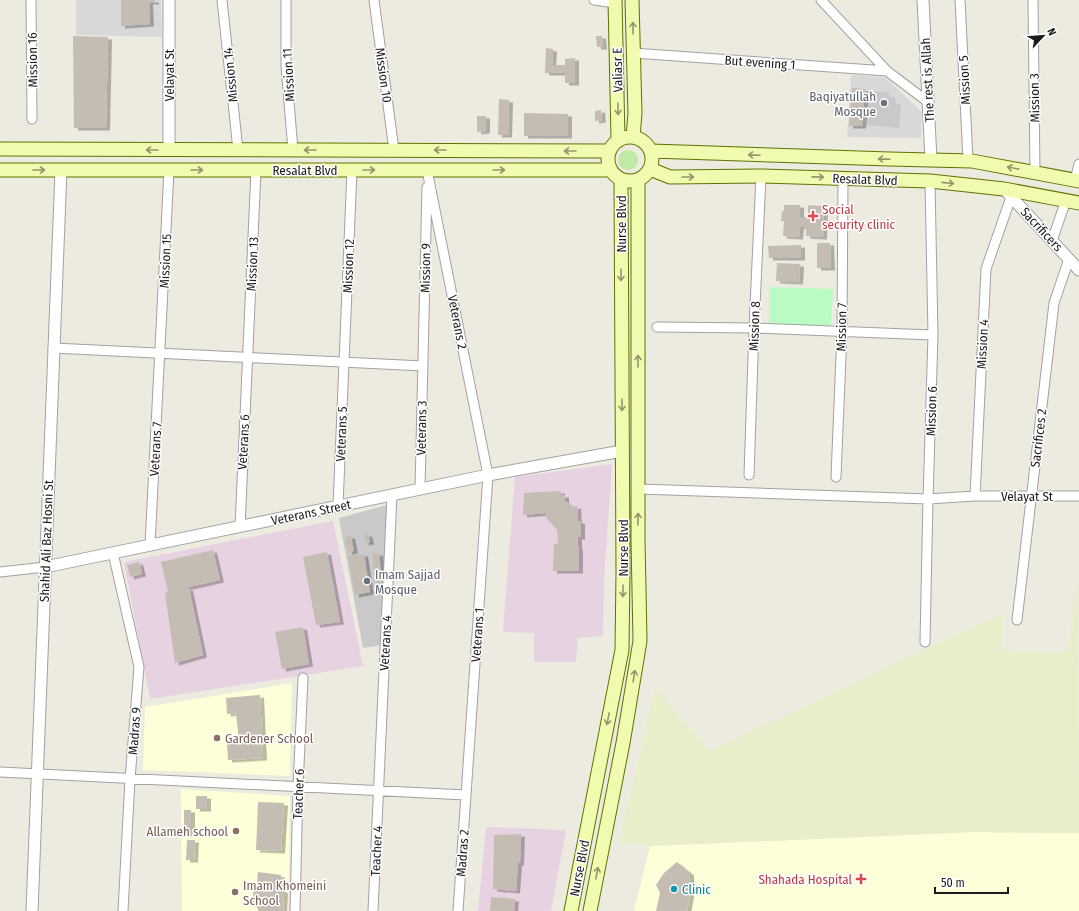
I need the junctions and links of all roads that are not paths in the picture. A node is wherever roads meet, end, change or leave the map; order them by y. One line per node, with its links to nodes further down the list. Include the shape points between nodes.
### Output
1 (31, 0): 16 (street, Mission 16)
2 (169, 0): 20 (street, Velayat St)
3 (222, 0): 21 (street, Mission 14)
4 (286, 0): 22 (street, Mission 11, via 286,66)
5 (374, 0): 23 (street, Mission 10)
6 (594, 0): 12 (street)
7 (632, 0): 13 (main road, Valiasr E, one-way to 7)
8 (821, 0): 14 (street)
9 (923, 0): 15 (street, The rest is Allah)
10 (960, 0): 27 (street, Mission 5)
11 (1033, 0): 37 (street, Mission 3)
12 (615, 1): 18 (main road, Valiasr E, one-way to 18)
13 (634, 53): 14 (street, But evening 1); 17 (main road, Valiasr E)
14 (887, 71): 15 (street)
15 (928, 102): 26 (street, The rest is Allah)
16 (32, 119)
17 (633, 137): 18 (main road); 25 (main road, via 646,144)
18 (618, 139): 24 (main road)
19 (0, 149): 20 (main road, Resalat Blvd, one-way to 19)
20 (169, 150): 21 (main road, Resalat Blvd); 32 (main road)
21 (238, 150): 22 (main road, Resalat Blvd)
22 (293, 150): 23 (main road, Resalat Blvd, one-way to 22)
23 (394, 150): 24 (main road, Resalat Blvd, one-way to 23)
24 (609, 151): 36 (main road)
25 (651, 151): 26 (main road, Resalat Blvd, one-way to 25); 29 (main road)
26 (931, 160): 27 (main road, Resalat Blvd)
27 (968, 160): 37 (main road, Resalat Blvd, one-way to 27)
28 (1079, 164): 42 (street)
29 (650, 169): 38 (main road, Resalat Blvd, one-way to 38, via 670,177); 41 (main road)
30 (0, 170): 31 (main road, Resalat Blvd, one-way to 31)
31 (61, 170): 32 (main road, Resalat Blvd); 53 (street, Shahid Ali Baz Hosni St)
32 (169, 170): 33 (main road, Resalat Blvd, one-way to 33); 54 (street, Mission 15)
33 (256, 170): 34 (main road, Resalat Blvd); 55 (street, Mission 13)
34 (352, 170): 35 (main road, Resalat Blvd, one-way to 35); 56 (street, Mission 12)
35 (427, 170): 36 (main road, Resalat Blvd, one-way to 36); 57 (street, Mission 9); 59 (street, Veterans 2)
36 (611, 170): 40 (main road)
37 (1035, 172): 42 (main road, Resalat Blvd)
38 (762, 176): 39 (main road, Resalat Blvd, one-way to 39); 50 (street, Mission 8)
39 (843, 178): 43 (main road, Resalat Blvd); 51 (street, Mission 7)
40 (621, 180): 41 (main road); 58 (main road, Nurse Blvd, one-way to 58)
41 (638, 180): 63 (main road, Nurse Blvd, one-way to 41)
42 (1077, 180)
43 (930, 181): 44 (main road, Resalat Blvd, one-way to 44); 52 (street, Mission 6)
44 (1008, 193): 45 (main road, Resalat Blvd); 46 (street, Sacrificers); 65 (street, Mission 4, via 986,270)
45 (1073, 202): 46 (street)
46 (1052, 240): 47 (street, Sacrificers)
47 (1069, 259): 48 (street, Sacrificers); 66 (street, Sacrifices 2, via 1054,303)
48 (1079, 270)
49 (657, 327): 50 (street)
50 (754, 328): 51 (street); 60 (street, Mission 8)
51 (842, 332): 52 (street); 61 (street, Mission 7)
52 (933, 335): 68 (street, Mission 6)
53 (54, 348): 54 (street); 75 (street, Shahid Ali Baz Hosni St)
54 (160, 353): 55 (street); 73 (street, Veterans 7)
55 (247, 357): 56 (street); 70 (street, Veterans 6)
56 (344, 362): 57 (street); 69 (street, Veterans 5)
57 (423, 366): 62 (street, Veterans 3)
58 (622, 451): 59 (street, Veterans Street); 71 (main road, Nurse Blvd)
59 (488, 475): 62 (street, Veterans Street); 85 (street, Veterans 1)
60 (749, 475)
61 (836, 477)
62 (420, 489): 64 (street, Veterans Street)
63 (639, 489): 68 (street, Velayat St); 72 (main road, Nurse Blvd, one-way to 63)
64 (392, 495): 69 (street, Veterans Street); 84 (street, Veterans 4)
65 (975, 496): 66 (street, Velayat St); 68 (street, Velayat St)
66 (1031, 496): 67 (street, Velayat St); 77 (street, Sacrifices 2)
67 (1079, 496)
68 (928, 499): 78 (street, Mission 6)
69 (338, 506): 70 (street, Veterans Street)
70 (240, 527): 73 (street, Veterans Street)
71 (623, 534): 72 (main road); 91 (main road, Nurse Blvd, one-way to 91, via 622,650)
72 (638, 540): 92 (main road, Nurse Blvd, one-way to 72, via 640,641)
73 (150, 545): 74 (street, Veterans Street)
74 (113, 553): 75 (street, Veterans Street); 82 (street, Madras 9, via 139,666)
75 (45, 567): 76 (street, Veterans Street); 81 (street, Shahid Ali Baz Hosni St)
76 (0, 572)
77 (1017, 620)
78 (925, 642)
79 (303, 678): 83 (street, Teacher 6)
80 (0, 772): 81 (street)
81 (37, 774): 82 (street); 86 (street, Shahid Ali Baz Hosni St)
82 (130, 779): 83 (street); 87 (street, Madras 9)
83 (298, 787): 84 (street); 88 (street, Teacher 6)
84 (379, 791): 85 (street); 89 (street, Teacher 4)
85 (466, 795): 90 (street, Madras 2)
86 (32, 911)
87 (123, 911)
88 (295, 911)
89 (374, 911)
90 (458, 911)
91 (571, 911)
92 (590, 911)

